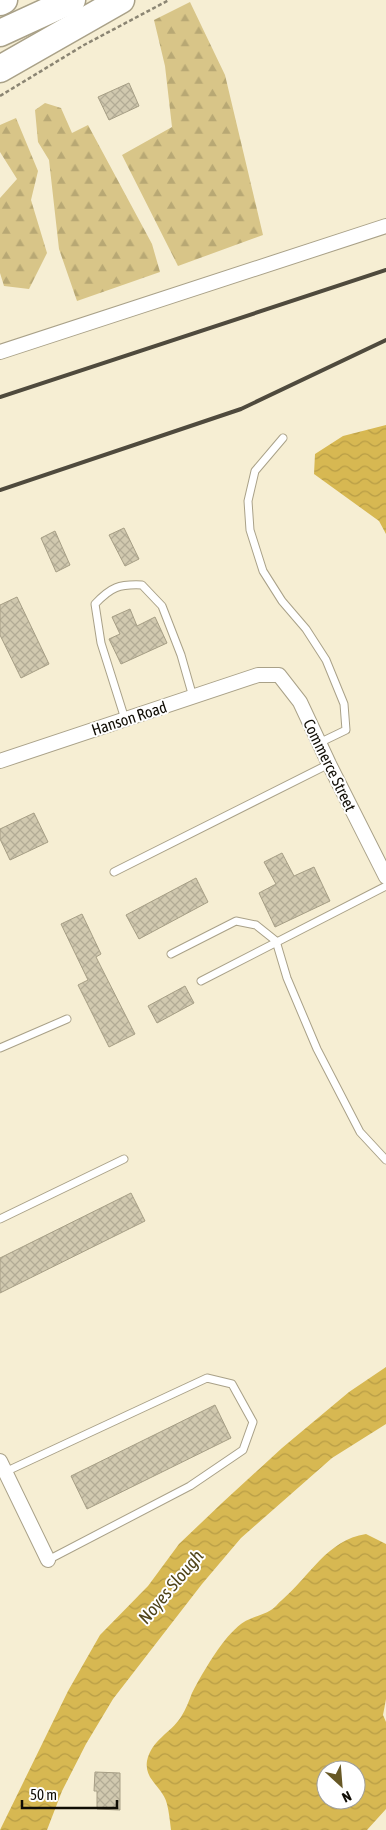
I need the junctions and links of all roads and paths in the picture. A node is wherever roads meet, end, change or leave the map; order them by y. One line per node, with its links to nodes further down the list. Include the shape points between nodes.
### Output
1 (4, 0): 5 (highway)
2 (72, 0): 6 (highway)
3 (121, 0): 7 (highway)
4 (169, 0): 8 (path, via 84,45)
5 (0, 2)
6 (0, 33)
7 (0, 69)
8 (0, 96)
9 (386, 226): 10 (street)
10 (0, 352)
11 (283, 438): 15 (lane, via 255,471 248,501 250,530 263,571 326,660 344,704 346,730)
12 (258, 675): 13 (street, Hanson Road); 15 (street, Commerce Street, via 278,675 300,702)
13 (193, 696): 14 (street, Hanson Road); 14 (lane, via 162,606 142,585 123,584 106,592 96,604 101,643)
14 (125, 719): 16 (street, Hanson Road)
15 (319, 743): 17 (street, Commerce Street)
16 (0, 761)
17 (329, 764): 18 (lane); 19 (street, Commerce Street)
18 (114, 872)
19 (386, 877)
20 (386, 886): 21 (lane)
21 (276, 942): 22 (lane, via 256,925 236,921); 23 (lane); 27 (lane, via 287,978 317,1049 360,1132)
22 (171, 954)
23 (202, 981)
24 (67, 1019): 25 (lane)
25 (0, 1048)
26 (124, 1159): 28 (lane)
27 (386, 1160)
28 (0, 1219)
29 (3, 1466): 30 (street); 30 (lane, via 207,1378 232,1384 253,1422 243,1450 190,1486)
30 (48, 1560)

